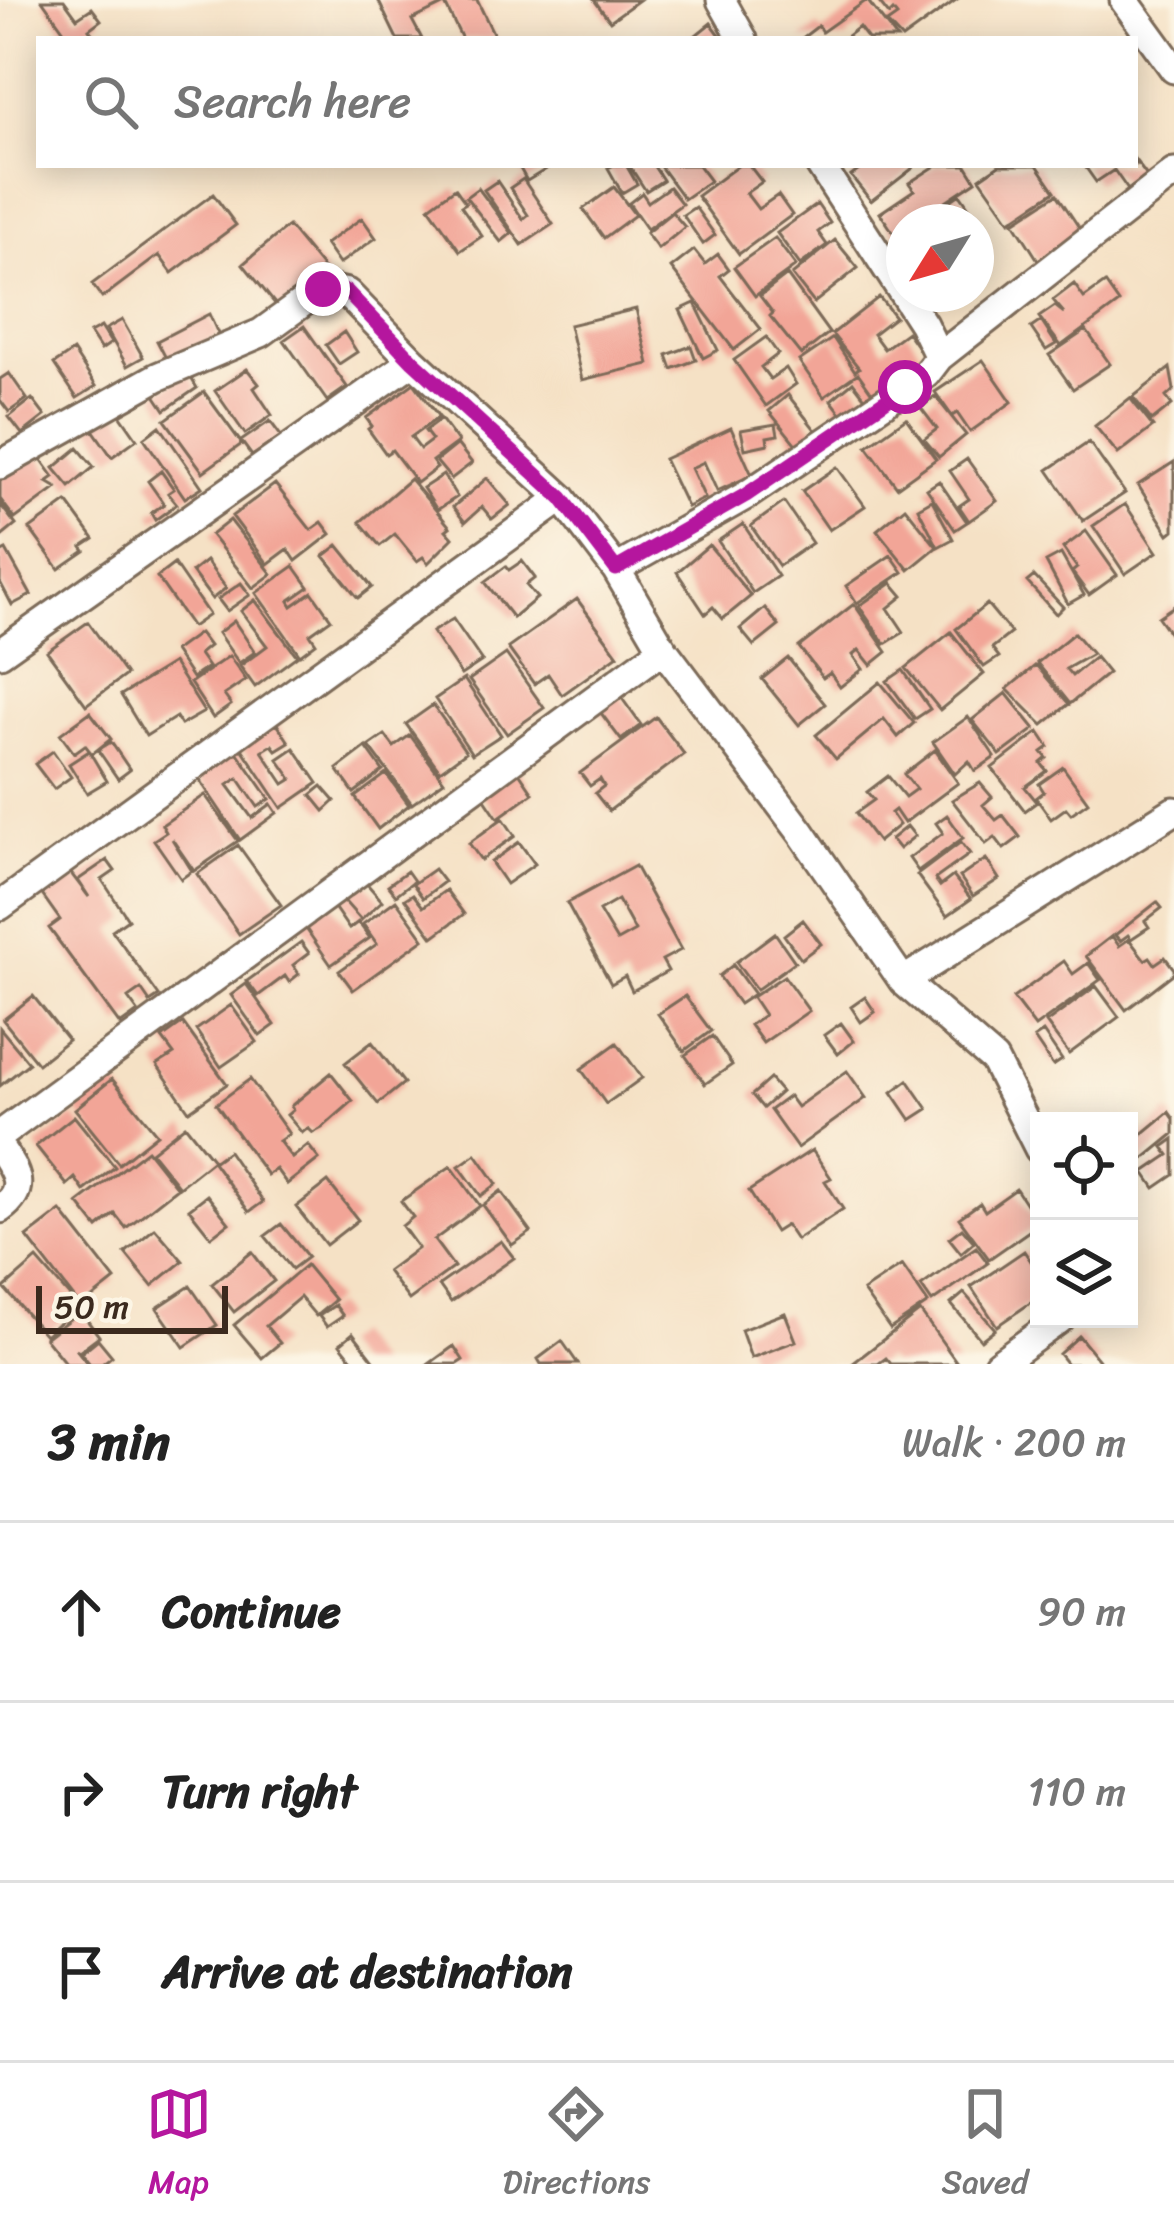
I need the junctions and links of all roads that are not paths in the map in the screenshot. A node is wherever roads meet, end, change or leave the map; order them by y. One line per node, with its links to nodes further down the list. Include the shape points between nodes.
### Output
1 (721, 0): 3 (street)
2 (1124, 0): 4 (street)
3 (741, 36)
4 (1174, 69)
5 (822, 168): 7 (street)
6 (1174, 173): 7 (street)
7 (939, 357): 11 (street, via 926,374 746,495)
8 (413, 361): 9 (street, via 347,292 323,289 261,333 157,377); 10 (street); 13 (street)
9 (0, 465)
10 (562, 498): 11 (street); 15 (street)
11 (616, 569): 12 (street)
12 (664, 649): 16 (street); 18 (street)
13 (0, 653)
14 (1174, 811): 16 (street)
15 (0, 906)
16 (903, 981): 17 (street, via 994,1060)
17 (1030, 1130)
18 (0, 1135)
19 (0, 1148): 20 (street, via 19,1184)
20 (0, 1209)
21 (1048, 1328): 22 (street)
22 (998, 1364)

